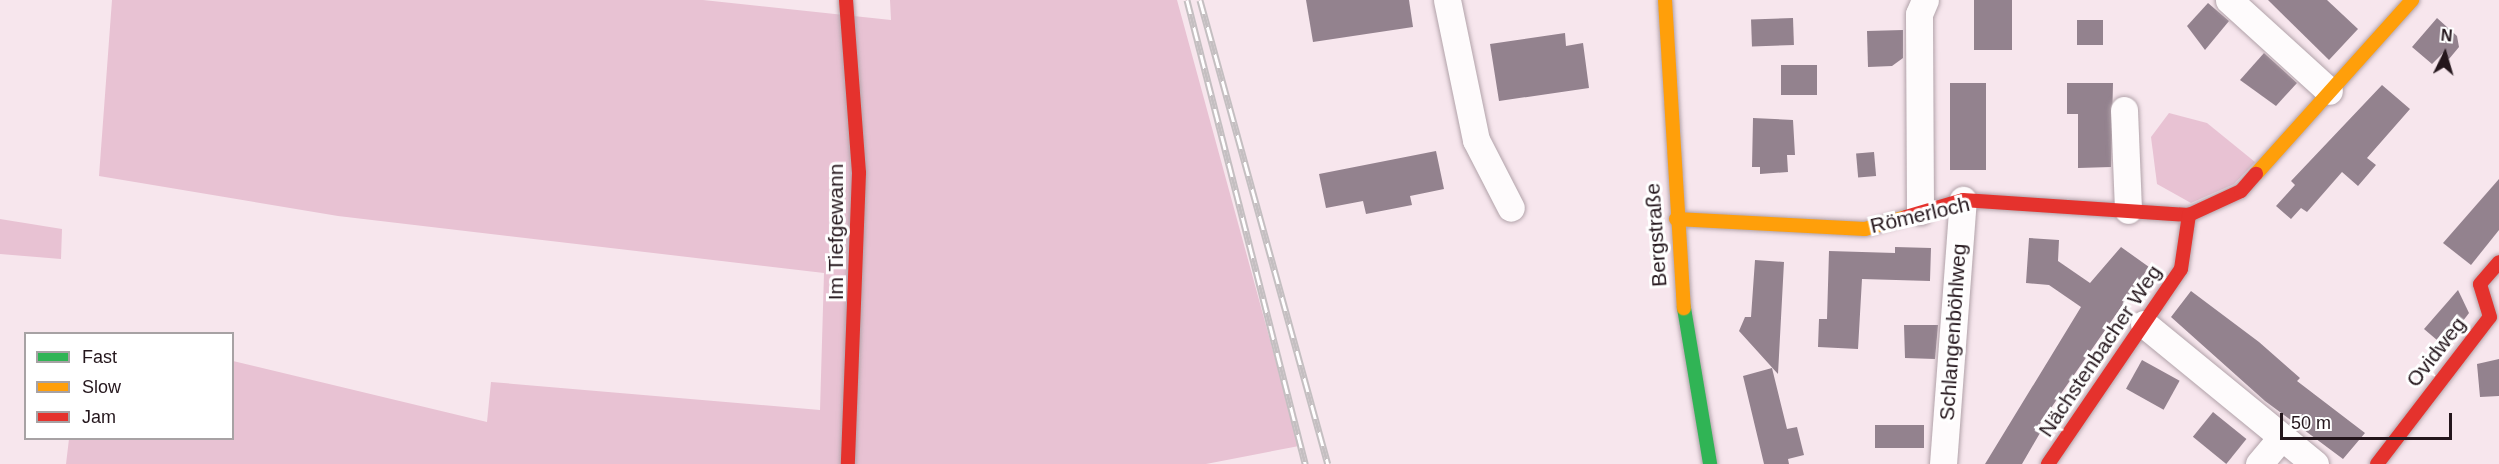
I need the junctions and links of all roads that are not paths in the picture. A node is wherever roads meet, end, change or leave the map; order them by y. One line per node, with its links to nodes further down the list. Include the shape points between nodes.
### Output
1 (846, 0): 19 (street, Im Tiefgewann, via 859,184)
2 (1447, 0): 10 (street, via 1476,140)
3 (1665, 0): 14 (street, Bergstraße)
4 (1925, 0): 12 (street, via 1919,14)
5 (2229, 0): 7 (street)
6 (2412, 0): 7 (street)
7 (2329, 91): 13 (street, via 2241,191)
8 (2124, 110): 11 (street)
9 (1963, 200): 11 (street, Römerloch); 12 (street, Römerloch); 21 (street, Schlangenböhlweg)
10 (1511, 208)
11 (2128, 210): 13 (street, Römerloch)
12 (1920, 211): 14 (street, Römerloch, via 1865,230)
13 (2188, 215): 17 (street, Nächstenbacher Weg, via 2181,269)
14 (1676, 219): 20 (street, Bergstraße, via 1687,350)
15 (2499, 262): 16 (street, Ovidweg, via 2480,284)
16 (2495, 320): 25 (street, Ovidweg)
17 (2145, 324): 18 (street); 22 (street, Nächstenbacher Weg)
18 (2282, 437): 23 (street); 24 (street)
19 (848, 464)
20 (1710, 464)
21 (1943, 464)
22 (2048, 464)
23 (2259, 464)
24 (2315, 464)
25 (2377, 464)

